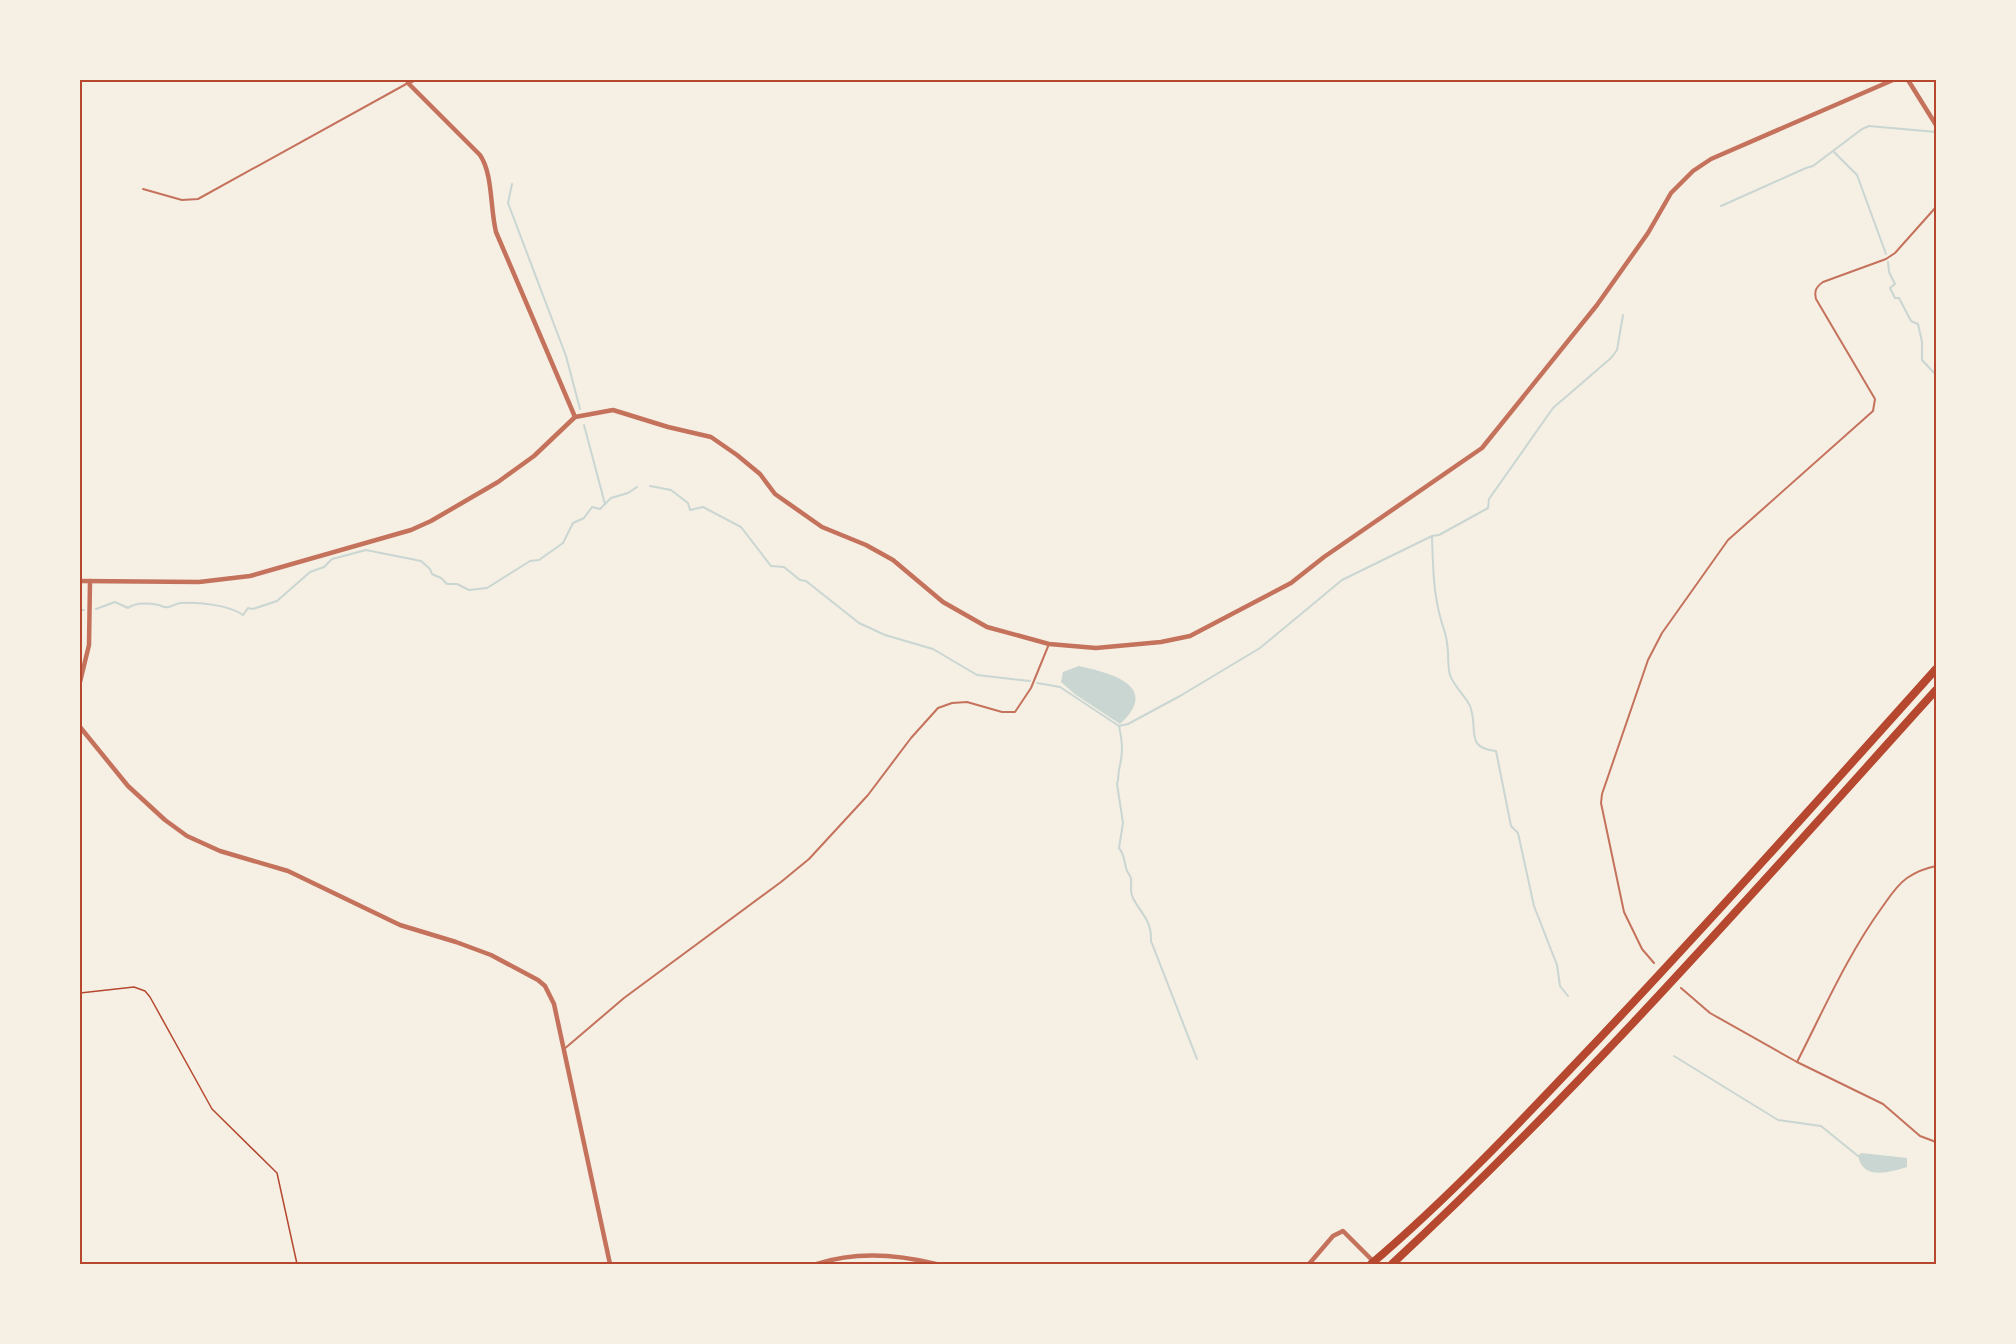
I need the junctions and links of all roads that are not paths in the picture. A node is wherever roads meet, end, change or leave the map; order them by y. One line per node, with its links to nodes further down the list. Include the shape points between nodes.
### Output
1 (413, 80): 4 (street)
2 (1893, 80): 11 (street, via 1712,159 1693,171 1671,193 1597,305 1482,448 1291,583 1190,636 1096,648)
3 (1908, 80): 5 (street)
4 (408, 83): 6 (lane, via 198,200 182,200); 8 (street, via 486,164 496,232)
5 (1936, 125)
6 (143, 189)
7 (1936, 207): 17 (lane, via 1886,259 1817,286 1816,299 1875,399 1873,411 1728,540 1662,633 1648,660 1601,803 1624,912 1642,950)
8 (575, 417): 10 (street, via 534,456 498,482 422,526 250,576 199,582); 11 (street, via 613,410 711,437 760,474 775,494 822,527 866,544 893,560 943,602 987,627)
9 (80, 581): 10 (street)
10 (90, 581): 13 (street, via 89,645)
11 (1049, 644): 19 (lane, via 1031,688 1015,712 967,702 938,708 810,859 624,998)
12 (1936, 669): 26 (highway, via 1565,1075 1444,1198)
13 (80, 682)
14 (1936, 690): 28 (highway, via 1574,1086 1470,1192)
15 (80, 727): 19 (street, via 128,786 165,820 207,847 288,872 389,920 472,948 538,980 551,995)
16 (1936, 866): 20 (lane, via 1906,879 1858,940)
17 (1654, 963)
18 (1681, 988): 20 (lane, via 1710,1013)
19 (563, 1050): 22 (street)
20 (1797, 1062): 21 (lane, via 1883,1104 1920,1136)
21 (1936, 1142)
22 (610, 1264)
23 (817, 1264): 24 (street, via 838,1258 886,1255)
24 (936, 1264)
25 (1310, 1264): 27 (street, via 1338,1232 1347,1232)
26 (1371, 1264)
27 (1376, 1264)
28 (1392, 1264)

